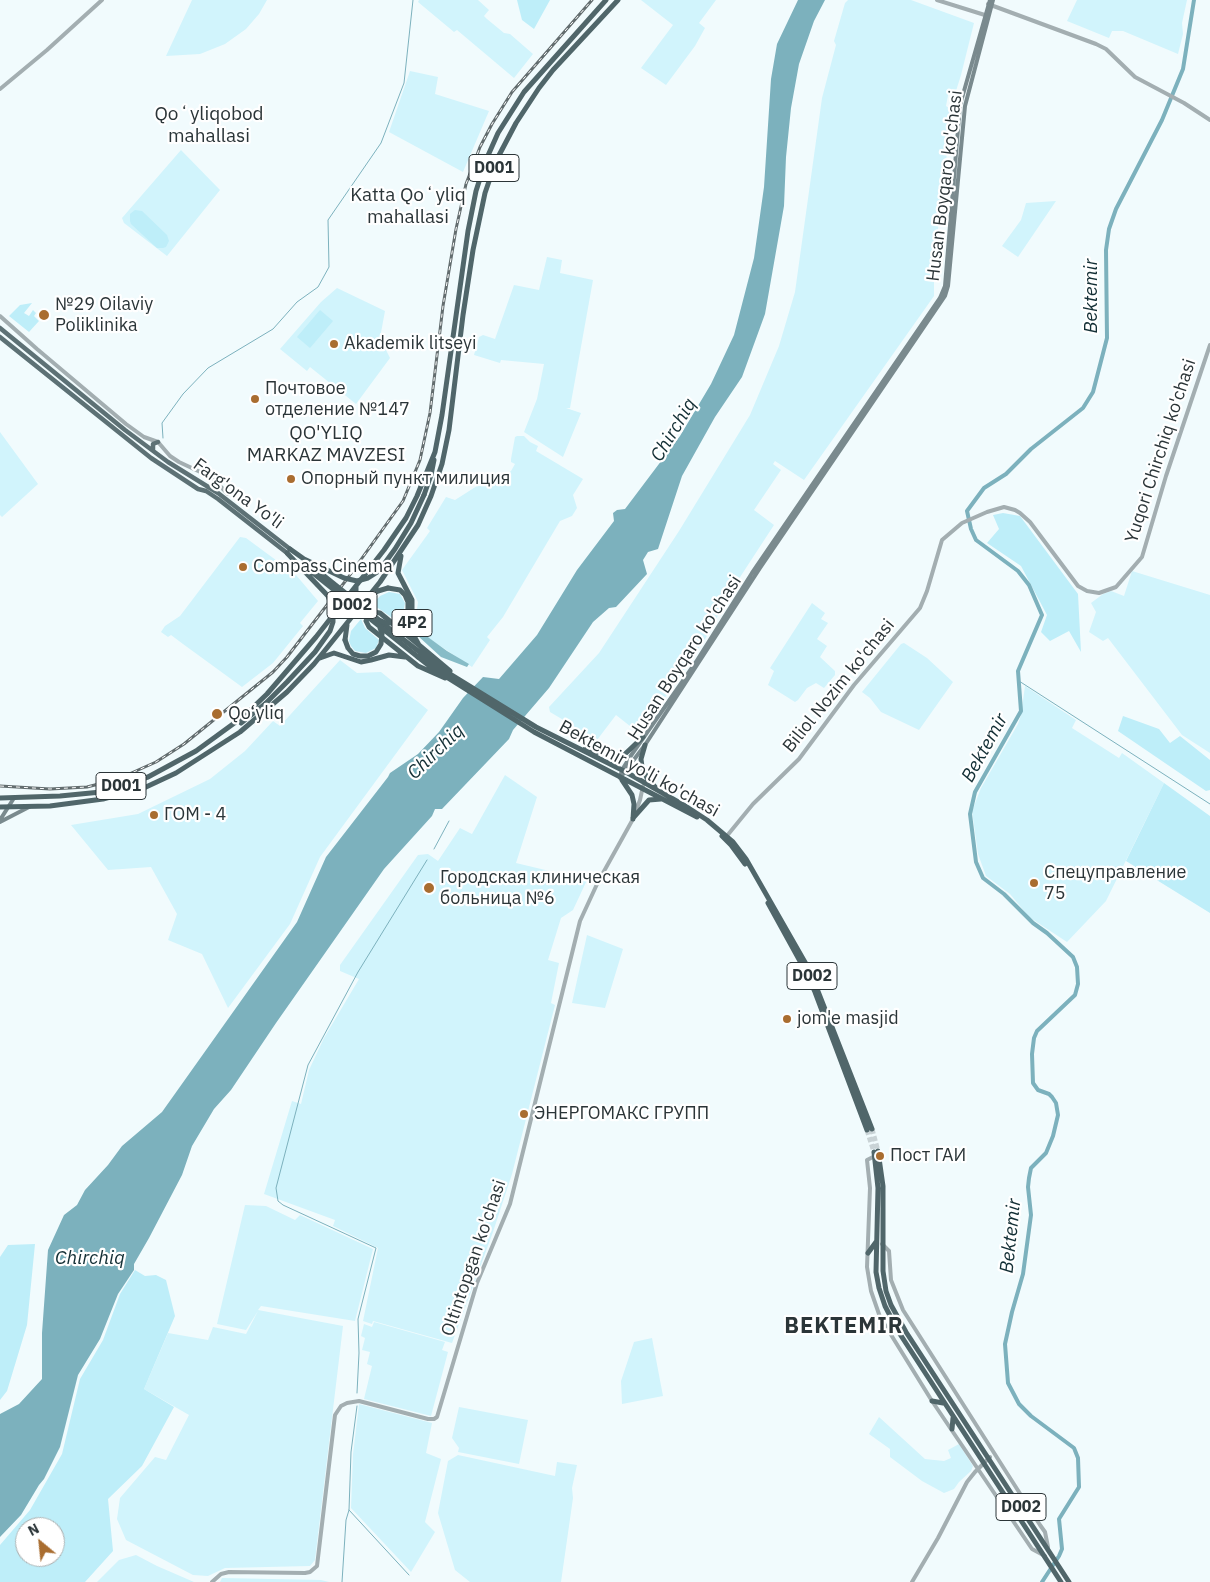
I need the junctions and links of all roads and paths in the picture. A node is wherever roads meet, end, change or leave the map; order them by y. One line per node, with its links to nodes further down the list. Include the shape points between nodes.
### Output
1 (102, 0): 9 (street)
2 (606, 0): 7 (highway, D001)
3 (618, 0): 8 (highway, D001)
4 (938, 0): 6 (street)
5 (991, 2): 6 (main road, Husan Boyqaro ko'chasi); 10 (street, via 1106,49 1136,78)
6 (987, 15): 11 (main road, Husan Boyqaro ko'chasi, via 960,105)
7 (532, 83): 8 (highway); 12 (highway, D001, via 492,146)
8 (539, 88): 13 (highway, D001, via 504,144)
9 (0, 89)
10 (1210, 120)
11 (959, 136): 36 (main road, Husan Boyqaro ko'chasi, via 944,286 940,298); 38 (main road, Husan Boyqaro ko'chasi, via 948,286 943,300 827,468)
12 (476, 191): 13 (highway); 20 (highway, D001)
13 (485, 193): 23 (highway, D001, via 469,277 443,457 431,496)
14 (0, 316): 18 (street, via 126,424 144,437)
15 (0, 328): 19 (main road, Farg'ona Yo'li)
16 (0, 336): 24 (main road, Farg'ona Yo'li, via 151,458 218,499)
17 (1210, 345): 22 (street, Yuqori Chirchiq ko'chasi, via 1142,557 1116,587 1099,593 1078,586 1030,522 1020,513 1004,507 962,523)
18 (158, 442): 19 (main road, via 152,445); 21 (street, via 174,459 210,477)
19 (153, 451): 24 (main road, Farg'ona Yo'li, via 218,493)
20 (435, 452): 24 (highway, bridge, via 431,475 409,527 377,572 357,581 346,579); 25 (highway, D001, via 406,518)
21 (228, 494)
22 (947, 535): 51 (street, Biliol Nozim ko'chasi, via 938,548 920,608 854,685 799,759 752,804)
23 (404, 548): 26 (highway, D001); 30 (highway, 4P2, via 398,572 412,600 412,630)
24 (288, 551): 29 (highway, Farg'ona Yo'li / D002, bridge); 35 (highway, bridge, via 328,596 333,607 330,631 315,652 265,704)
25 (356, 586): 26 (highway, via 358,597); 27 (highway, D001)
26 (368, 596): 28 (highway, D001); 29 (highway, bridge, via 388,588 398,590 408,600 403,618 396,622)
27 (338, 608): 28 (highway, via 349,608); 35 (highway, D001, via 267,694)
28 (350, 619): 29 (highway, bridge, via 345,640 348,648 362,657 379,648 382,640); 32 (highway, D001)
29 (378, 622): 33 (highway, Farg'ona Yo'li / D002, bridge)
30 (419, 644): 31 (highway, via 380,613 373,612 368,616 368,627); 33 (highway, 4P2)
31 (410, 660): 32 (highway, 4P2, via 392,654 361,662 334,653); 33 (highway, 4P2, via 429,672)
32 (314, 664): 47 (highway, D001, via 247,727 176,773 114,797)
33 (460, 683): 34 (highway, Bektemir yo'li ko'chasi / D002)
34 (535, 729): 37 (highway, Bektemir yo'li ko'chasi / D002); 40 (highway, Bektemir yo'li ko'chasi / D002)
35 (217, 737): 44 (highway, D001, via 169,766 124,785 85,794)
36 (643, 737): 37 (highway, via 626,754 617,757); 39 (main road, Husan Boyqaro ko'chasi)
37 (572, 745): 39 (highway, Bektemir yo'li ko'chasi / D002)
38 (645, 745): 39 (main road, Husan Boyqaro ko'chasi); 42 (highway, via 641,760 643,770)
39 (624, 771): 40 (main road, Husan Boyqaro ko'chasi); 41 (highway, Bektemir yo'li ko'chasi / D002)
40 (620, 778): 41 (highway, Bektemir yo'li ko'chasi / D002); 49 (highway, via 632,795)
41 (643, 786): 42 (highway, Bektemir yo'li ko'chasi / D002); 45 (highway, Bektemir yo'li ko'chasi / D002); 49 (street, Oltintopgan ko'chasi)
42 (660, 792): 51 (highway, Bektemir yo'li ko'chasi / D002, via 694,811)
43 (0, 798): 44 (highway, D001)
44 (14, 798): 48 (main road)
45 (665, 800): 49 (highway, via 650,800); 51 (highway, Bektemir yo'li ko'chasi / D002)
46 (0, 807): 48 (highway, D001)
47 (28, 807): 48 (highway, D001); 50 (main road)
48 (7, 808): 50 (main road)
49 (632, 819): 67 (street, Oltintopgan ko'chasi, via 580,921 510,1204 477,1283 437,1418 428,1420 359,1401 341,1406 335,1415 317,1566 305,1573 229,1572)
50 (0, 821)
51 (726, 837): 52 (highway, Bektemir yo'li ko'chasi / D002, via 744,862 806,972)
52 (870, 1130)
53 (876, 1153): 54 (highway, D002); 55 (highway, D002, via 883,1186); 56 (street, via 867,1160 870,1188)
54 (876, 1241): 56 (highway); 58 (highway, D002, via 876,1277 885,1306)
55 (882, 1244): 61 (street, via 889,1251 890,1274 898,1300); 62 (highway, D002, via 885,1286 895,1314)
56 (868, 1253): 57 (street, via 869,1284 880,1317)
57 (932, 1401): 58 (highway); 60 (street)
58 (944, 1402): 59 (highway, D002)
59 (953, 1417): 60 (highway); 63 (highway, D002)
60 (952, 1430): 64 (street)
61 (994, 1454): 62 (street); 65 (street, via 1045,1532)
62 (988, 1459): 63 (street); 65 (highway, D002)
63 (984, 1464): 64 (street); 66 (highway, D002)
64 (978, 1469): 66 (street, via 1032,1549); 68 (street, via 965,1485)
65 (1048, 1548): 70 (highway, D002)
66 (1046, 1558): 69 (highway, D002)
67 (212, 1582)
68 (912, 1582)
69 (1061, 1582)
70 (1069, 1582)

